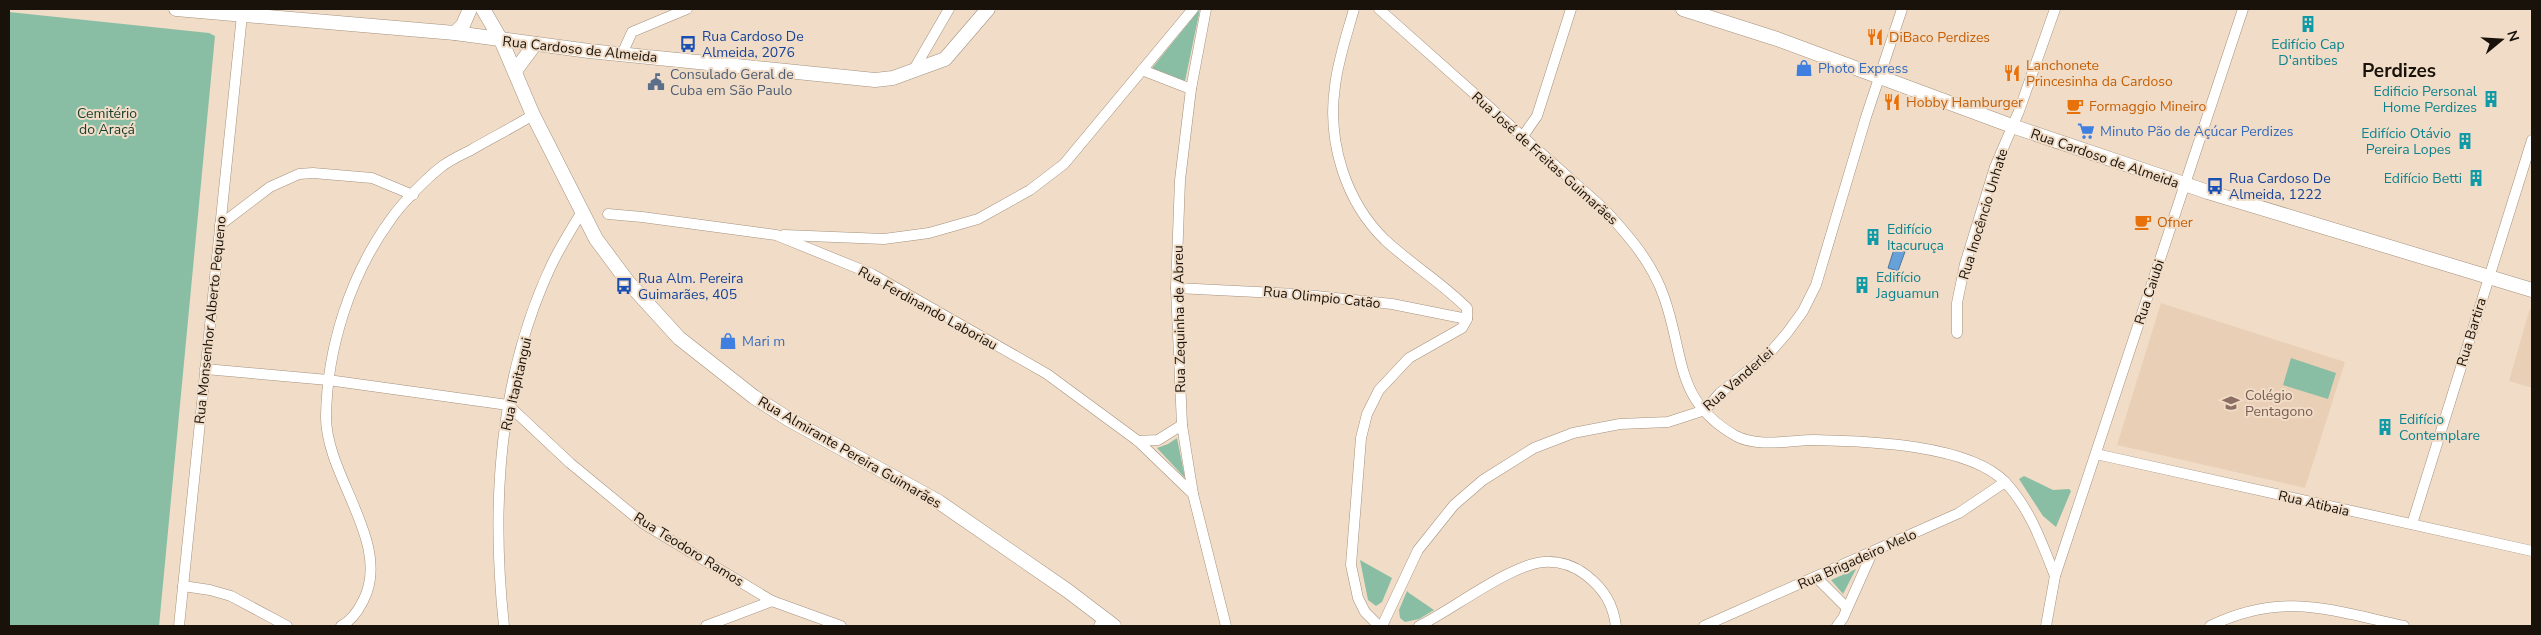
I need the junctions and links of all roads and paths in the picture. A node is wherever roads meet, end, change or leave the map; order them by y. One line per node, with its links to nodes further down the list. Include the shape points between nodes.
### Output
1 (176, 9): 16 (main road, Rua Cardoso de Almeida)
2 (470, 9): 17 (main road, via 463,25)
3 (483, 9): 18 (main road, Rua Almirante Pereira Guimarães)
4 (687, 9): 20 (street, via 632,32)
5 (949, 9): 23 (street)
6 (988, 9): 23 (main road, Rua Cardoso de Almeida, via 945,59)
7 (1193, 9): 22 (street)
8 (1206, 9): 25 (street, Rua Zequinha de Abreu)
9 (1354, 9): 39 (street, via 1335,87 1334,130 1344,176 1367,218 1385,239 1458,299 1467,308)
10 (1379, 9): 28 (street, Rua José de Freitas Guimarães)
11 (1571, 9): 28 (street, via 1537,116)
12 (1683, 9): 24 (main road, Rua Cardoso de Almeida)
13 (1902, 9): 24 (street, Rua Vanderlei)
14 (2055, 9): 27 (street, Rua Inocêncio Unhate)
15 (2243, 9): 30 (street, Rua Caiubi)
16 (242, 15): 17 (main road, Rua Cardoso de Almeida); 34 (street, Rua Monsenhor Alberto Pequeno)
17 (455, 32): 18 (main road, Rua Cardoso de Almeida)
18 (501, 40): 19 (main road, Rua Cardoso de Almeida); 21 (main road, Rua Almirante Pereira Guimarães)
19 (535, 44): 20 (main road, Rua Cardoso de Almeida); 21 (main road)
20 (622, 54): 23 (main road, Rua Cardoso de Almeida, via 875,80)
21 (514, 70): 26 (main road, Rua Almirante Pereira Guimarães)
22 (1142, 70): 25 (street); 35 (street, via 1064,164 1030,190 978,219 929,234 884,239)
23 (913, 71)
24 (1879, 76): 27 (main road, Rua Cardoso de Almeida); 44 (street, Rua Vanderlei, via 1816,284 1803,310 1768,354)
25 (1191, 90): 37 (street, Rua Zequinha de Abreu, via 1180,180)
26 (534, 115): 31 (street, via 442,166); 32 (main road, Rua Almirante Pereira Guimarães)
27 (2012, 126): 30 (main road, Rua Cardoso de Almeida); 40 (street, Rua Inocêncio Unhate, via 1995,166 1965,264 1957,303)
28 (1523, 136): 44 (street, Rua José de Freitas Guimarães, via 1603,208 1635,243 1664,296 1685,381)
29 (2532, 140): 36 (street, Rua Bartira)
30 (2185, 185): 36 (main road, Rua Cardoso de Almeida); 47 (street, Rua Caiubi)
31 (413, 195): 34 (street, via 372,178 312,172 270,187); 42 (street, via 392,217 360,274 334,344)
32 (581, 213): 43 (street, Rua Itapitangui, via 551,265 538,298); 58 (main road, Rua Almirante Pereira Guimarães, via 628,282 679,338 720,371 790,420 939,502 1068,590)
33 (608, 214): 35 (street, Rua Ferdinando Laboriau)
34 (220, 225): 41 (street, Rua Monsenhor Alberto Pequeno)
35 (776, 235): 46 (street, Rua Ferdinando Laboriau, via 872,274 1047,374)
36 (2488, 275): 38 (main road, Rua Cardoso de Almeida); 50 (street, Rua Bartira)
37 (1176, 288): 39 (street, Rua Olimpio Catão, via 1296,294 1392,304); 45 (street, Rua Zequinha de Abreu)
38 (2532, 290)
39 (1467, 319): 66 (street, via 1454,333 1409,358 1379,390 1367,414 1358,466 1351,565 1358,598 1365,612)
40 (1957, 333)
41 (205, 369): 42 (street); 55 (street, Rua Monsenhor Alberto Pequeno)
42 (328, 380): 43 (street); 61 (street, via 328,439 363,530 371,576 358,612)
43 (508, 406): 56 (street, Rua Teodoro Ramos, via 644,524); 62 (street, Rua Itapitangui, via 500,466 497,532)
44 (1705, 410): 48 (street, Rua José de Freitas Guimarães, via 1716,422 1745,439 1865,442 1919,447 1988,467); 66 (street, Rua Vanderlei, via 1668,422 1620,424 1573,433 1507,463 1461,499 1435,526 1418,550)
45 (1182, 425): 46 (street, via 1158,440); 49 (street, Rua Zequinha de Abreu)
46 (1138, 442): 49 (street, Rua Ferdinando Laboriau)
47 (2096, 454): 50 (street, Rua Atibaia); 53 (street, Rua Caiubi)
48 (2005, 482): 52 (street, Rua Brigadeiro Melo, via 1959,514); 53 (street, Rua José de Freitas Guimarães, via 2030,517)
49 (1193, 494): 65 (street, Rua Zequinha de Abreu)
50 (2412, 524): 51 (street, Rua Atibaia)
51 (2532, 550)
52 (1872, 553): 54 (street, Rua Brigadeiro Melo); 57 (street)
53 (2055, 576): 71 (street, Rua Caiubi)
54 (1816, 577): 57 (street); 69 (street, Rua Brigadeiro Melo)
55 (183, 586): 59 (street, Rua Monsenhor Alberto Pequeno); 60 (street, via 231,596)
56 (772, 601): 63 (street); 64 (street, Rua Teodoro Ramos)
57 (1848, 608): 70 (street)
58 (1105, 623)
59 (179, 626)
60 (287, 626)
61 (341, 626)
62 (504, 626)
63 (706, 626)
64 (841, 626)
65 (1226, 626)
66 (1380, 626)
67 (1419, 626): 68 (street, via 1516,570 1544,562 1565,564 1591,579 1609,599)
68 (1616, 626)
69 (1704, 626)
70 (1837, 626)
71 (2046, 626)
72 (2210, 626): 73 (street, via 2268,606 2322,608)
73 (2404, 626)

